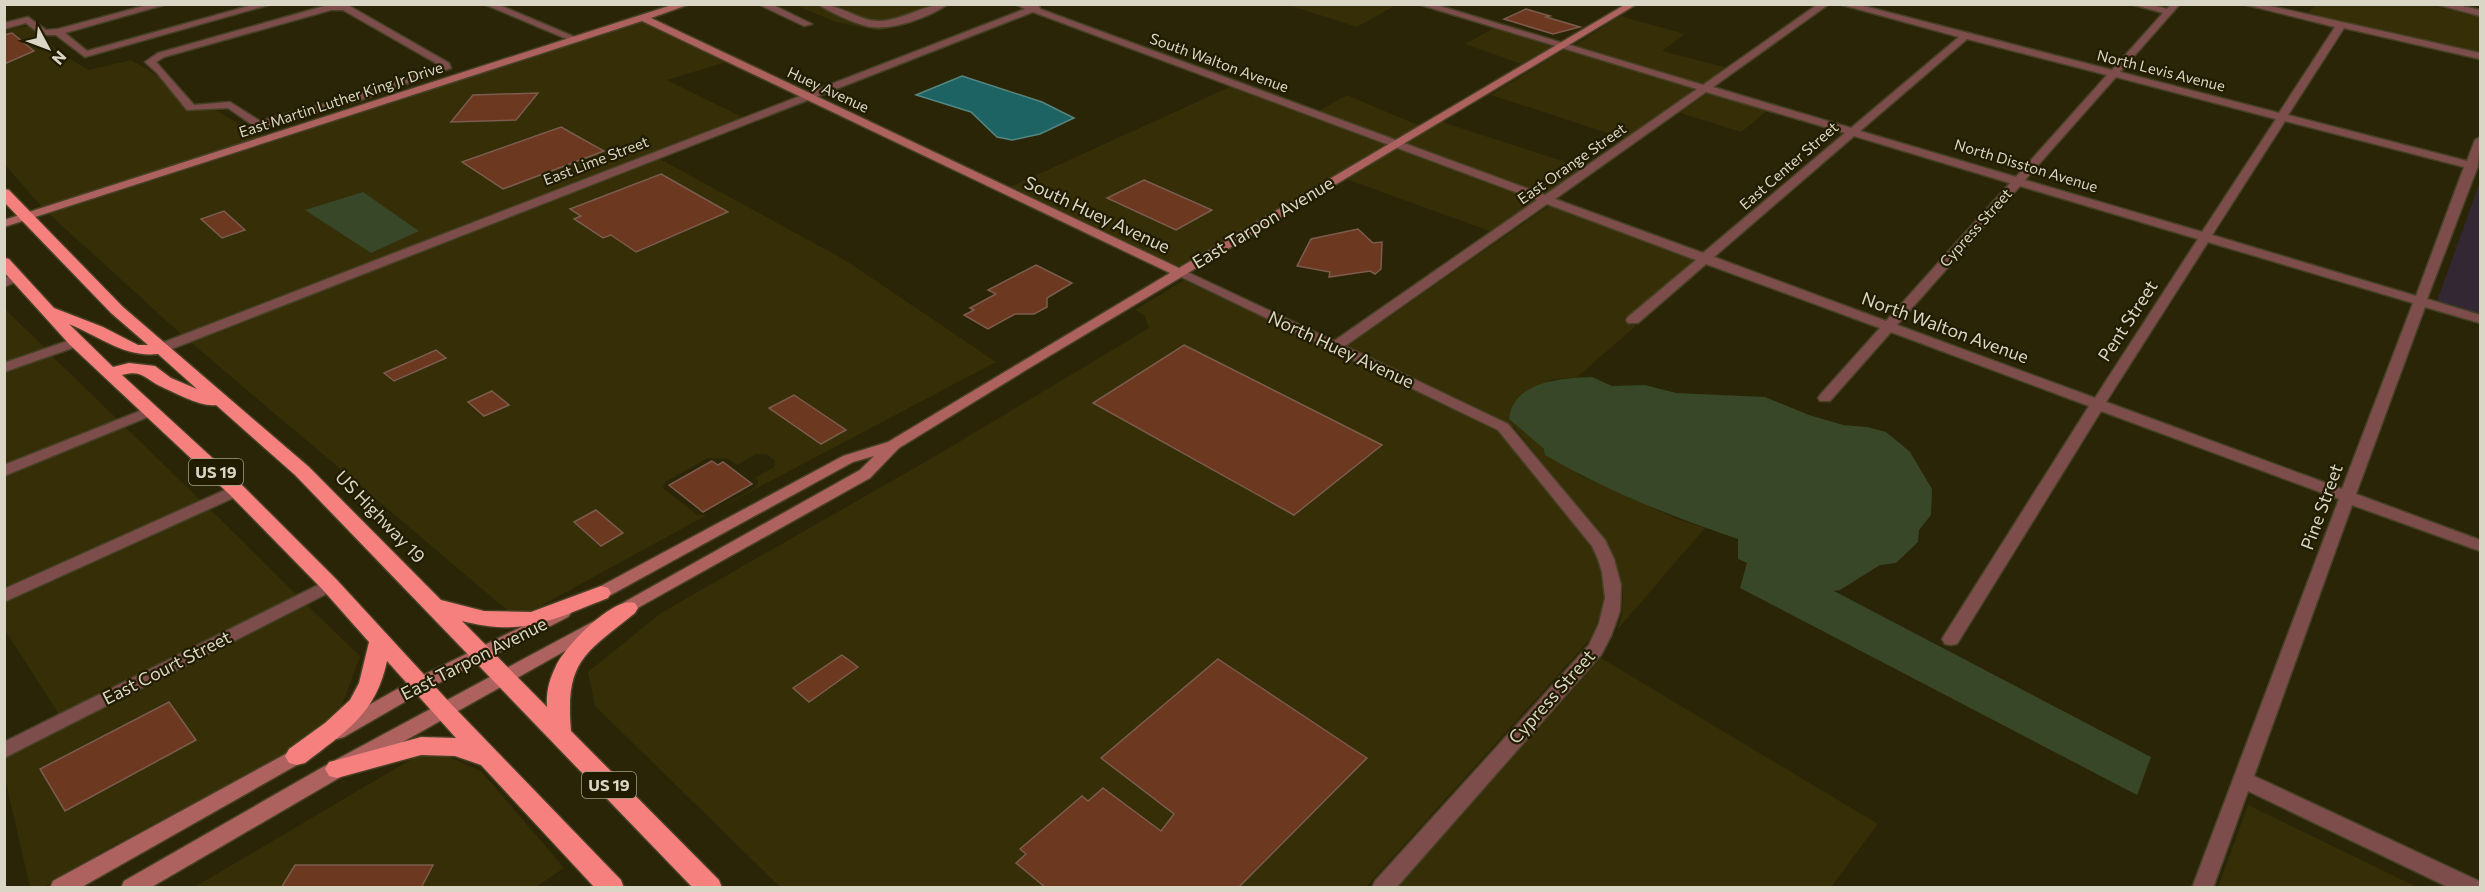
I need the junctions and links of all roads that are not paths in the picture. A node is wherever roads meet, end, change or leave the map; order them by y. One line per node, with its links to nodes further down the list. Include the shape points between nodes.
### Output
1 (163, 4): 17 (street)
2 (268, 4): 25 (street, via 85,54)
3 (488, 4): 27 (street)
4 (762, 4): 22 (street)
5 (822, 4): 6 (street, via 878,25)
6 (944, 4)
7 (1019, 4): 19 (street, South Walton Avenue)
8 (1045, 4): 19 (street, East Lime Street)
9 (1422, 4): 28 (street, North Disston Avenue)
10 (1634, 4): 28 (main road, East Tarpon Avenue)
11 (1825, 4): 31 (street, East Orange Street)
12 (1844, 4): 26 (street, North Levis Avenue)
13 (2135, 4): 18 (street)
14 (2247, 4): 23 (street)
15 (2439, 4): 20 (street)
16 (682, 5): 21 (main road, East Martin Luther King Jr Drive)
17 (137, 7): 25 (street)
18 (2173, 8): 30 (street, Cypress Street)
19 (1032, 9): 33 (street, East Lime Street); 40 (street, South Walton Avenue)
20 (2481, 13)
21 (643, 18): 27 (main road, East Martin Luther King Jr Drive); 33 (main road, Huey Avenue)
22 (807, 24)
23 (2341, 26): 29 (street); 37 (street, Pent Street)
24 (4, 28): 25 (street, via 30,21 44,33)
25 (58, 32)
26 (1965, 36): 30 (street, North Levis Avenue); 38 (street, East Center Street)
27 (577, 40): 35 (main road, East Martin Luther King Jr Drive)
28 (1563, 46): 31 (street, North Disston Avenue); 40 (main road, East Tarpon Avenue)
29 (2481, 56)
30 (2114, 74): 37 (street, North Levis Avenue); 42 (street, Cypress Street)
31 (1706, 89): 38 (street, North Disston Avenue); 45 (street, East Orange Street)
32 (375, 92): 34 (street); 34 (street, via 440,72 446,65 345,7 331,7 149,61 191,108 230,105 258,124 279,122); 35 (street)
33 (806, 97): 43 (main road, Huey Avenue); 60 (street, East Lime Street)
34 (357, 98): 36 (street)
35 (388, 101): 36 (main road, East Martin Luther King Jr Drive)
36 (370, 107): 46 (main road, East Martin Luther King Jr Drive)
37 (2283, 117): 41 (street, North Levis Avenue); 48 (street, Pent Street)
38 (1853, 132): 42 (street, North Disston Avenue); 49 (street, East Center Street)
39 (2481, 140): 41 (street, Pine Street)
40 (1396, 144): 45 (street, North Walton Avenue); 51 (main road, East Tarpon Avenue)
41 (2472, 166): 53 (street, Pine Street)
42 (2018, 181): 48 (street, North Disston Avenue); 57 (street, Cypress Street)
43 (1000, 188): 51 (main road, South Huey Avenue)
44 (4, 193): 46 (highway, US Highway 19 / US 19)
45 (1547, 200): 49 (street, North Walton Avenue); 59 (street, East Orange Street)
46 (28, 217): 47 (main road, East Martin Luther King Jr Drive); 60 (highway, US Highway 19 / US 19)
47 (4, 224)
48 (2206, 237): 53 (street, North Disston Avenue); 64 (street, Pent Street)
49 (1706, 259): 56 (street, East Center Street); 57 (street, North Walton Avenue)
50 (4, 262): 52 (highway, US 19)
51 (1179, 273): 59 (street, North Huey Avenue); 68 (main road, East Tarpon Avenue)
52 (11, 280): 54 (highway, US 19)
53 (2420, 301): 55 (street, North Disston Avenue); 71 (street, Pine Street)
54 (47, 310): 58 (highway, US 19); 60 (highway, via 106,334 129,349)
55 (2481, 319)
56 (1633, 320)
57 (1888, 326): 63 (street, Cypress Street); 64 (street, North Walton Avenue)
58 (76, 342): 61 (street); 62 (highway, US 19)
59 (1335, 347): 67 (street, North Huey Avenue)
60 (159, 349): 65 (highway, US Highway 19 / US 19)
61 (4, 368)
62 (109, 374): 65 (highway, via 129,368 149,370 165,382); 66 (highway, US 19)
63 (1825, 398)
64 (2098, 404): 71 (street, North Walton Avenue); 79 (street, Pent Street)
65 (229, 408): 76 (highway, US Highway 19 / US 19, via 302,471)
66 (150, 411): 69 (street); 70 (highway, US 19)
67 (1503, 428): 94 (street, Cypress Street, via 1599,544 1613,585 1611,619 1595,650)
68 (894, 445): 74 (main road, East Tarpon Avenue, via 848,459); 77 (main road, East Tarpon Avenue, via 865,474)
69 (4, 471)
70 (236, 490): 73 (highway, US 19); 75 (street)
71 (2347, 496): 72 (street, North Walton Avenue); 89 (street, Pine Street)
72 (2481, 546)
73 (330, 585): 78 (highway, US 19); 85 (street, East Court Street)
74 (601, 593): 76 (highway, via 522,621 486,621); 80 (main road, East Tarpon Avenue)
75 (4, 596)
76 (434, 605): 80 (highway, US Highway 19 / US 19)
77 (628, 608): 81 (main road, East Tarpon Avenue); 84 (highway, via 576,651 564,670 558,692)
78 (380, 639): 82 (highway, US 19); 86 (highway, via 373,678 363,698 338,726)
79 (1951, 639)
80 (480, 655): 81 (highway, US Highway 19 / US 19); 82 (main road, East Tarpon Avenue)
81 (504, 679): 83 (main road, East Tarpon Avenue); 84 (highway, US Highway 19 / US 19)
82 (421, 684): 83 (highway, US 19); 86 (main road, East Tarpon Avenue)
83 (444, 711): 87 (highway, US 19); 88 (main road, East Tarpon Avenue)
84 (560, 734): 93 (highway, US Highway 19 / US 19)
85 (4, 751)
86 (297, 756): 90 (main road, East Tarpon Avenue)
87 (491, 759): 88 (highway, via 455,747 421,746); 92 (highway, US 19)
88 (338, 769): 91 (main road, East Tarpon Avenue)
89 (2242, 779): 95 (street, Pine Street); 96 (street)
90 (60, 888)
91 (131, 888)
92 (612, 888)
93 (710, 888)
94 (1382, 888)
95 (2202, 888)
96 (2472, 888)

